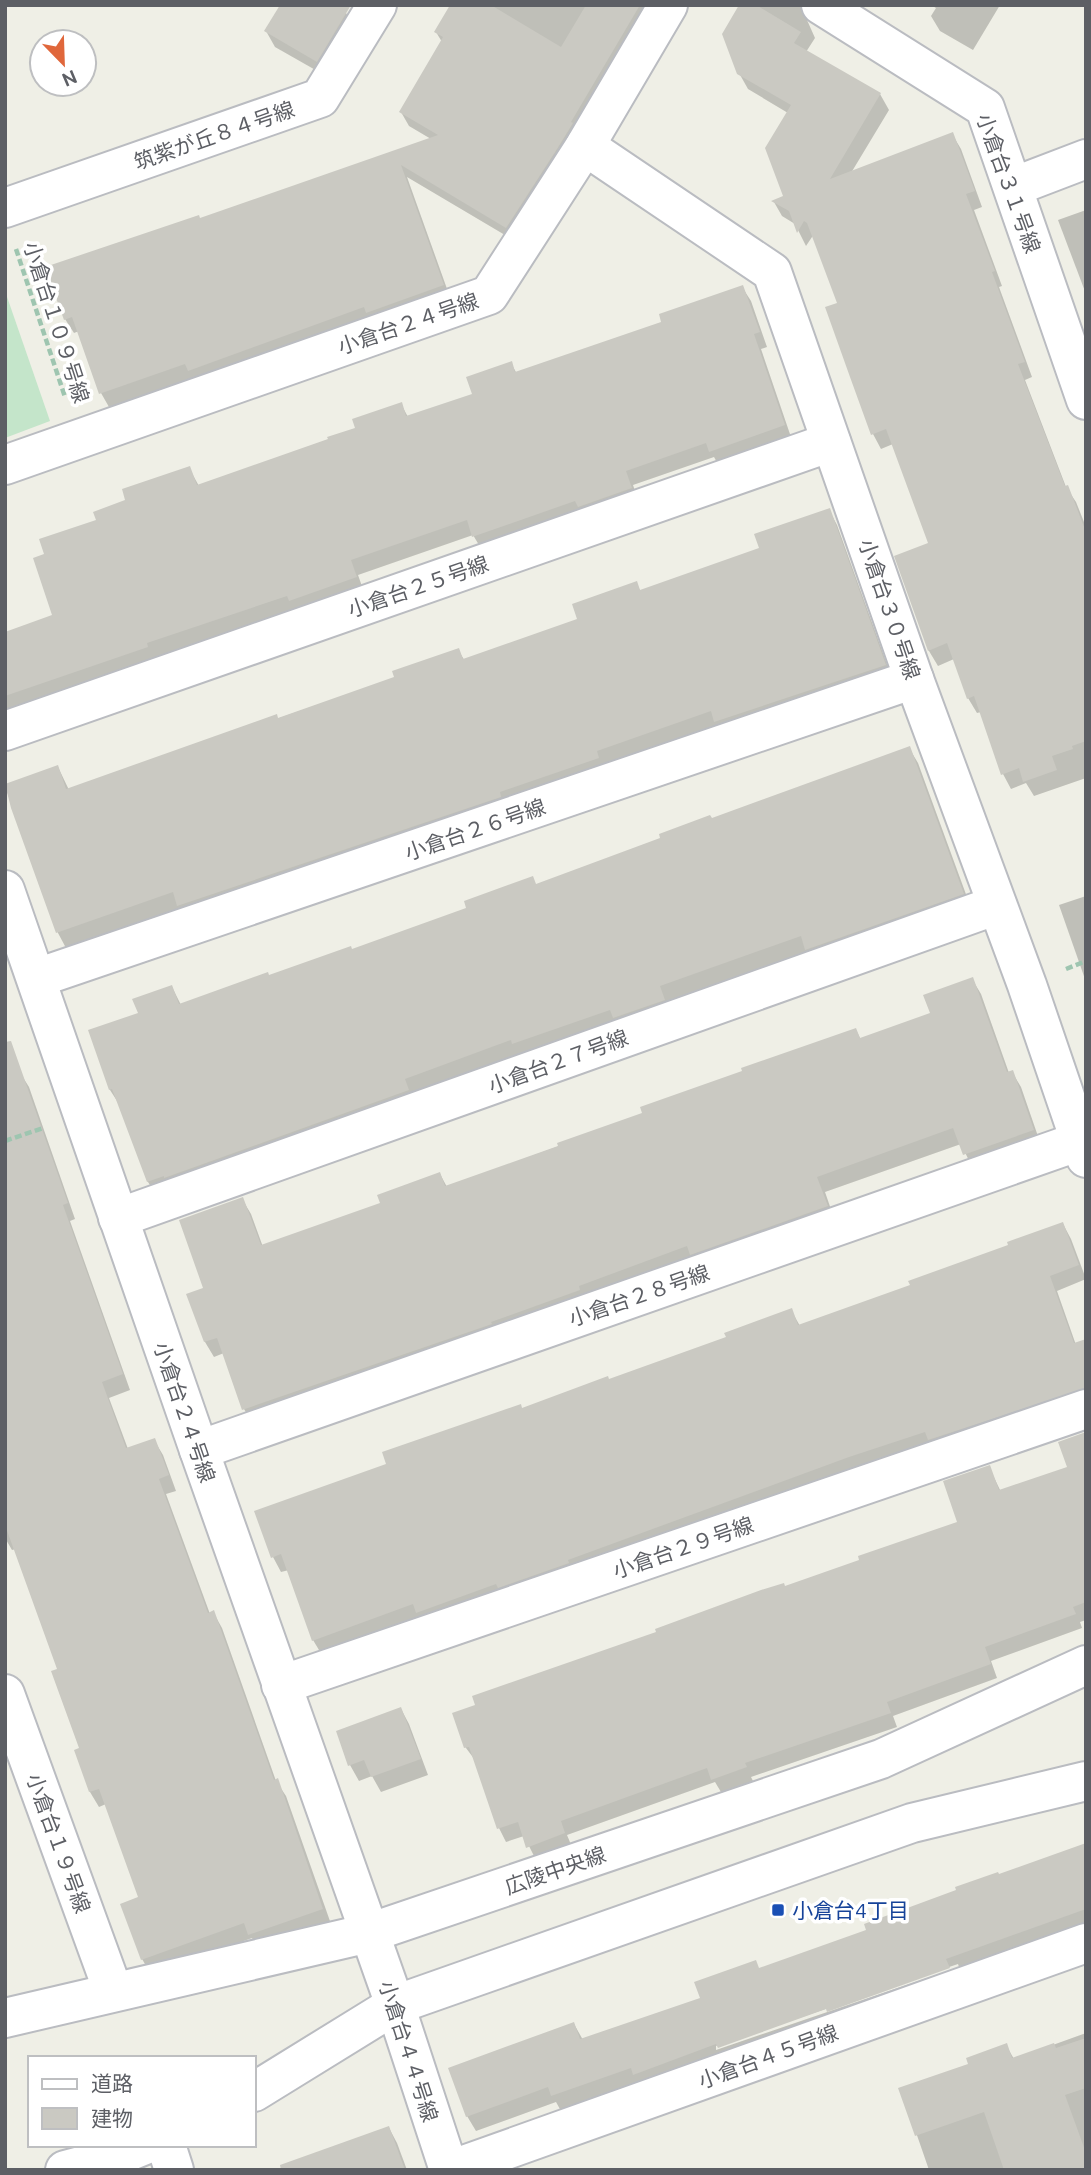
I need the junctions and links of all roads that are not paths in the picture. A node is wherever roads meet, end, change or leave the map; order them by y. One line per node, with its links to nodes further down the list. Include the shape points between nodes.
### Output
1 (377, 5): 7 (street, 筑紫が丘８４号線, via 320,98)
2 (668, 5): 4 (street, 小倉台２４号線)
3 (821, 5): 6 (street, 小倉台３１号線, via 985,108)
4 (585, 146): 9 (street, 小倉台３０号線, via 772,272); 10 (street, 小倉台２４号線, via 489,295)
5 (1086, 159): 6 (street)
6 (1013, 187): 8 (street, 小倉台３１号線)
7 (10, 225)
8 (1086, 400)
9 (831, 442): 11 (street, 小倉台３０号線); 12 (street, 小倉台２５号線)
10 (5, 465)
11 (914, 679): 14 (street, 小倉台３０号線); 15 (street, 小倉台２６号線)
12 (5, 731)
13 (5, 890): 15 (street, 小倉台２４号線)
14 (997, 905): 16 (street, 小倉台３０号線); 17 (street, 小倉台２７号線)
15 (37, 978): 17 (street, 小倉台２４号線)
16 (1083, 1149): 19 (street, 小倉台２８号線)
17 (118, 1217): 19 (street, 小倉台２４号線)
18 (1086, 1409): 21 (street, 小倉台２９号線)
19 (198, 1450): 21 (street, 小倉台２４号線)
20 (1086, 1665): 25 (street, 広陵中央線, via 881,1759)
21 (281, 1685): 25 (street, 小倉台２４号線)
22 (5, 1694): 23 (street, 小倉台１９号線)
23 (19, 1777): 27 (street, 小倉台１９号線)
24 (1086, 1782): 28 (street, via 912,1823)
25 (369, 1933): 27 (street, 広陵中央線); 28 (street, 小倉台４４号線)
26 (1086, 1942): 35 (street, 小倉台４５号線)
27 (113, 1991): 29 (street, 広陵中央線)
28 (395, 2005): 30 (street); 35 (street, 小倉台４４号線)
29 (5, 2018)
30 (256, 2091)
31 (140, 2147): 33 (street)
32 (167, 2147): 34 (street)
33 (65, 2170)
34 (174, 2170)
35 (449, 2170)

